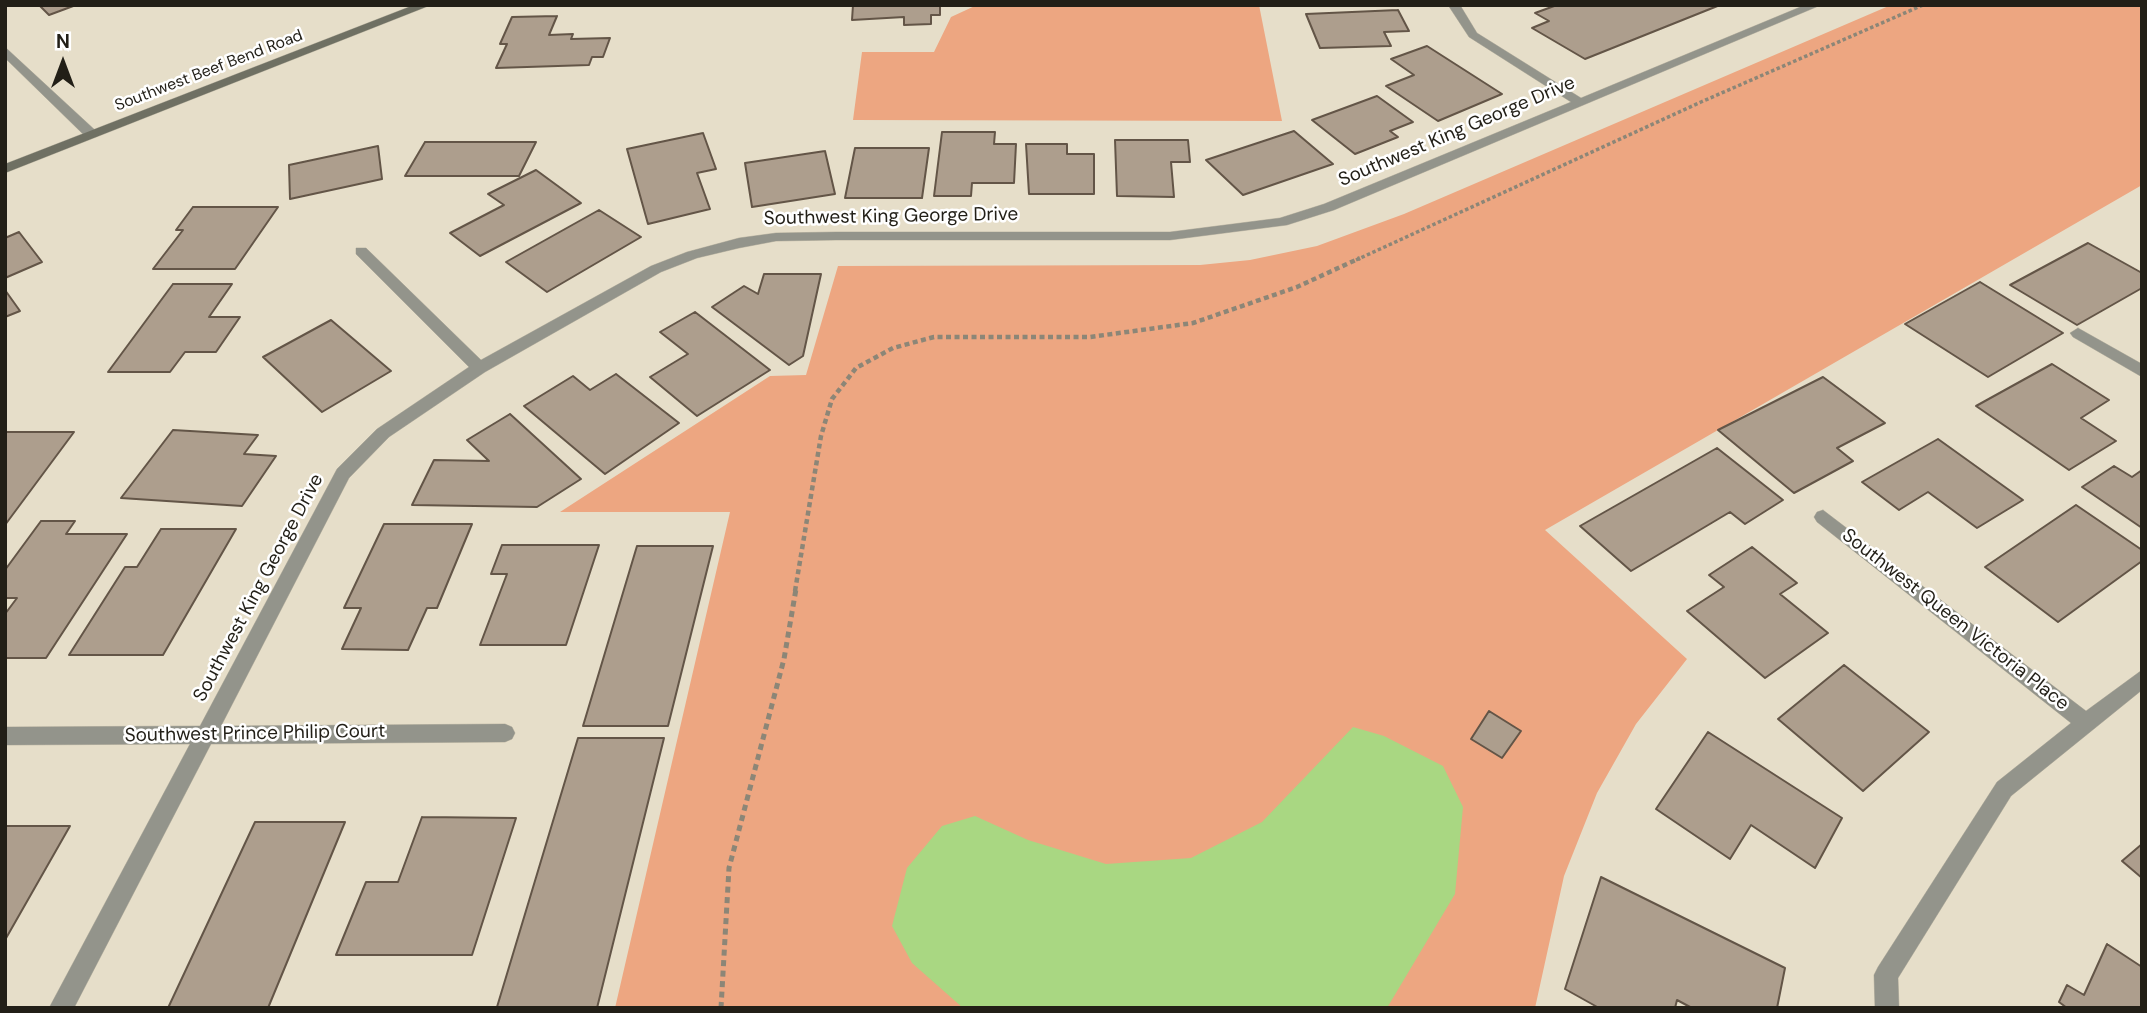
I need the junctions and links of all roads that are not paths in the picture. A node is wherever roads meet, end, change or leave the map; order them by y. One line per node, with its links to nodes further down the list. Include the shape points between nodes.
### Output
1 (425, 5): 6 (main road, Southwest Beef Bend Road)
2 (1454, 5): 5 (street, via 1473,35)
3 (1815, 5): 5 (street, Southwest King George Drive)
4 (5, 51): 6 (street)
5 (1581, 103): 10 (street, Southwest King George Drive, via 1329,207 1252,228 1170,236 836,236 738,243 656,270)
6 (91, 134): 7 (main road, Southwest Beef Bend Road)
7 (5, 169)
8 (361, 251): 10 (street)
9 (2078, 333): 11 (street)
10 (479, 368): 15 (street, Southwest King George Drive, via 383,433 343,474)
11 (2142, 371)
12 (1823, 517): 14 (street, Southwest Queen Victoria Place)
13 (2142, 678): 14 (street, Southwest Queen Victoria Place)
14 (2086, 723): 19 (street, Southwest Queen Victoria Place, via 2004,789 1886,975)
15 (206, 733): 16 (street, Southwest Prince Philip Court); 17 (street, Southwest Prince Philip Court); 18 (street, Southwest King George Drive)
16 (505, 733)
17 (5, 736)
18 (61, 1008)
19 (1887, 1008)

